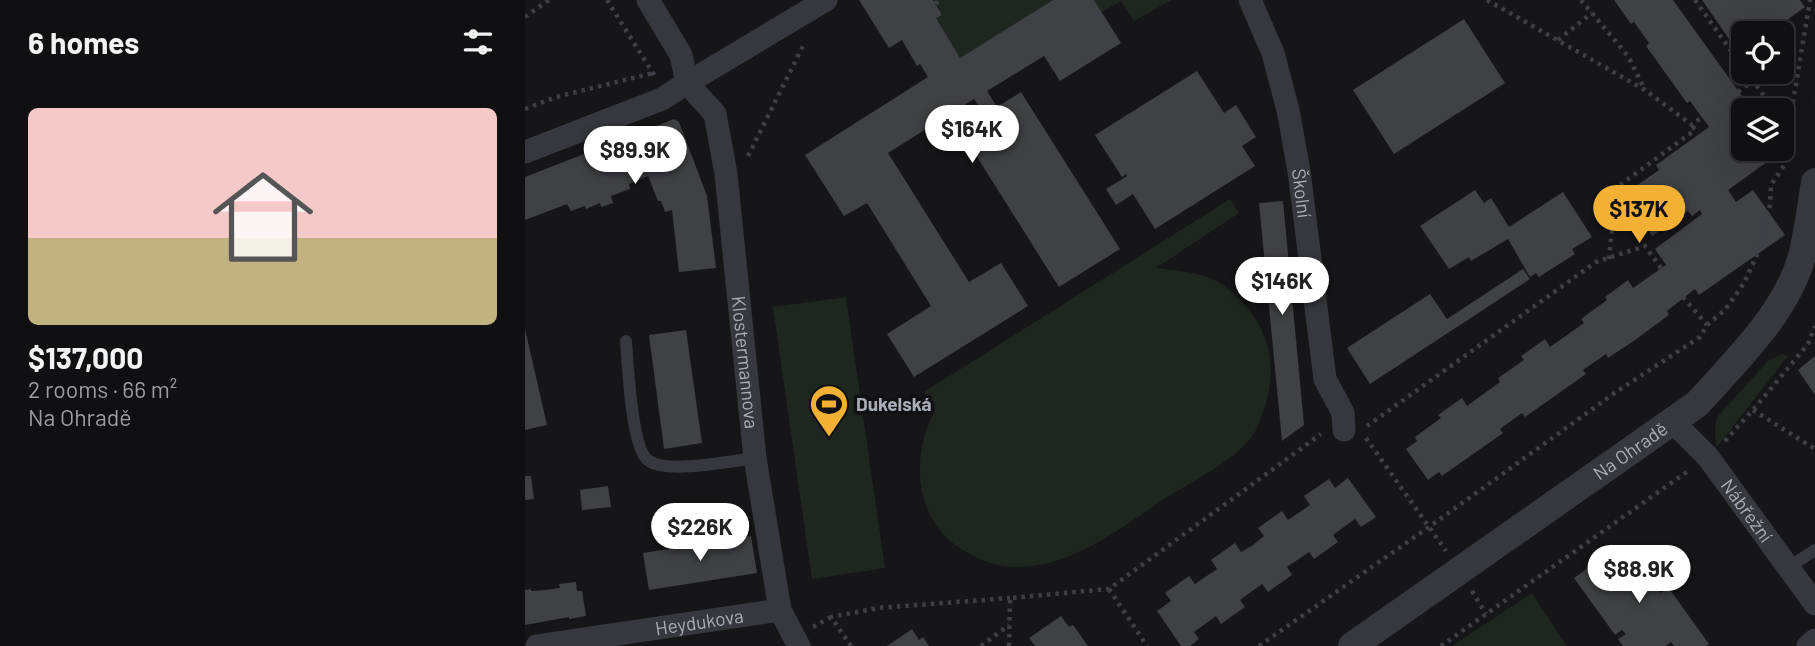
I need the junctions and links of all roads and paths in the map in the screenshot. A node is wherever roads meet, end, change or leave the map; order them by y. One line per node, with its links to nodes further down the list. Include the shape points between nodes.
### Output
1 (549, 0): 11 (path)
2 (607, 0): 14 (path)
3 (647, 0): 15 (street, via 681,55)
4 (826, 0): 15 (street); 28 (path, via 744,164)
5 (1250, 0): 40 (street, Školní, via 1273,53 1288,110 1325,379 1343,413)
6 (1487, 0): 12 (path)
7 (1581, 0): 10 (path)
8 (1695, 0): 13 (path)
9 (1809, 0): 21 (path)
10 (1592, 13): 12 (path); 18 (path, via 1628,56)
11 (525, 17)
12 (1558, 40): 18 (path)
13 (1731, 51)
14 (653, 73): 22 (path); 23 (path)
15 (687, 83): 22 (street); 28 (street, Klostermannova, via 715,114)
16 (1749, 84): 19 (path)
17 (1755, 84): 20 (path)
18 (1645, 90): 25 (path)
19 (1738, 92)
20 (1766, 98)
21 (1794, 98)
22 (662, 99): 26 (street)
23 (525, 108)
24 (1702, 117): 25 (path)
25 (1692, 125): 30 (path, via 1695,130 1616,188)
26 (525, 152)
27 (1785, 161): 33 (path, via 1771,185 1761,246 1744,283)
28 (726, 174): 43 (street, Klostermannova)
29 (1815, 183): 39 (street, Na Ohradě, via 1801,258 1775,313 1697,404)
30 (1609, 258): 31 (path, via 1645,246); 44 (path, via 1596,262 1361,430)
31 (1661, 268)
32 (1683, 297): 33 (path)
33 (1707, 326): 44 (path, via 1700,337)
34 (1815, 326): 37 (path)
35 (1815, 340): 37 (path)
36 (626, 341): 43 (lane, via 636,436 648,461 685,467)
37 (1808, 344): 38 (path)
38 (1753, 410): 41 (path); 42 (path)
39 (1672, 421): 42 (street, Nábřežní); 47 (street, Na Ohradě)
40 (1345, 430): 48 (path, via 1325,431)
41 (1815, 449)
42 (1708, 457): 46 (street, Nábřežní); 52 (path)
43 (755, 458): 51 (street, Klostermannova)
44 (1429, 527): 47 (path); 61 (path)
45 (1815, 550): 46 (lane)
46 (1789, 567): 50 (street, Nábřežní)
47 (1459, 571): 52 (path); 62 (street, Na Ohradě)
48 (1109, 589): 49 (path); 60 (path)
49 (1010, 598): 53 (path); 57 (path, via 878,608 831,617)
50 (1815, 604)
51 (780, 610): 55 (street, Heydukova); 56 (street, Klostermannova)
52 (1486, 614): 63 (path)
53 (1010, 624): 58 (path); 59 (path)
54 (1815, 640): 64 (street)
55 (537, 646)
56 (800, 646)
57 (851, 646)
58 (981, 646)
59 (1009, 646)
60 (1147, 646)
61 (1259, 646)
62 (1352, 646)
63 (1441, 646)
64 (1808, 646)

